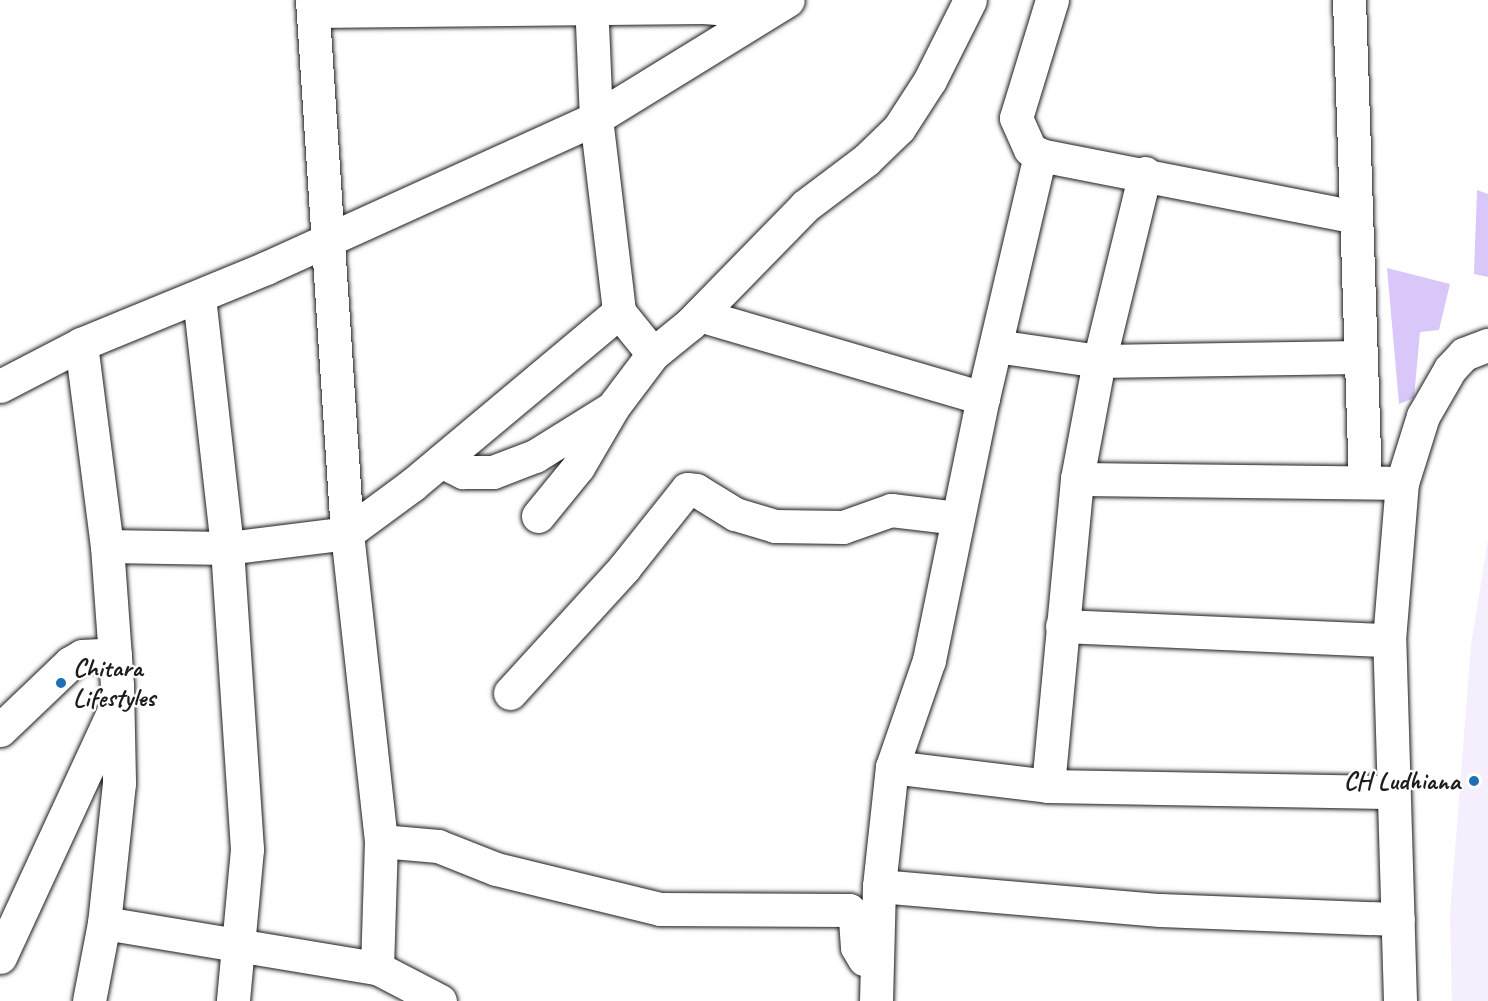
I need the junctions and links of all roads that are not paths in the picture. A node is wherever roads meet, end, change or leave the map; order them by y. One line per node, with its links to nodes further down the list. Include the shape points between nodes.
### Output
1 (970, 0): 14 (street, via 930,80 899,128 805,206)
2 (1052, 0): 8 (street, via 1016,118 1030,149)
3 (1349, 0): 10 (street)
4 (591, 4): 5 (street); 6 (street); 7 (street)
5 (312, 5): 11 (street)
6 (778, 6): 7 (street)
7 (596, 118): 11 (street); 13 (street)
8 (1040, 155): 9 (street); 17 (street)
9 (1145, 173): 10 (street); 20 (street)
10 (1356, 217): 19 (street)
11 (327, 238): 12 (street); 30 (street)
12 (199, 297): 15 (street); 32 (street)
13 (620, 312): 18 (street); 24 (street)
14 (699, 315): 18 (street); 22 (street)
15 (81, 344): 21 (street); 31 (street)
16 (1488, 345): 27 (street, via 1464,354 1450,369 1423,416)
17 (996, 346): 20 (street); 22 (street)
18 (653, 354): 23 (street)
19 (1359, 357): 20 (street); 26 (street)
20 (1099, 361): 25 (street)
21 (0, 386)
22 (983, 398): 29 (street)
23 (613, 407): 24 (street, via 535,456 493,472 462,472); 28 (street, via 578,466)
24 (441, 461): 30 (street)
25 (1077, 479): 26 (street); 33 (street)
26 (1365, 482): 27 (street)
27 (1402, 483): 34 (street)
28 (538, 516)
29 (957, 518): 36 (street, via 891,510 832,529 775,526 735,514 696,490 687,489 624,568); 39 (street, via 929,660)
30 (347, 533): 32 (street); 42 (street)
31 (107, 546): 32 (street); 35 (street)
32 (227, 548): 46 (street, via 248,849)
33 (1062, 626): 34 (street); 40 (street)
34 (1389, 640): 41 (street)
35 (115, 654): 37 (street); 38 (street, via 89,655 70,663)
36 (510, 693)
37 (117, 706): 45 (street, via 118,783); 47 (street)
38 (0, 730)
39 (892, 767): 40 (street); 43 (street)
40 (1048, 786): 41 (street)
41 (1392, 792): 44 (street)
42 (381, 841): 48 (street, via 438,846 496,869 660,909 849,910 855,919 857,947 867,962); 49 (street)
43 (879, 886): 44 (street, via 1160,910); 48 (street)
44 (1398, 919): 54 (street)
45 (104, 923): 46 (street); 50 (street)
46 (240, 948): 49 (street); 51 (street)
47 (0, 957)
48 (876, 965): 53 (street)
49 (377, 968): 52 (street)
50 (89, 1001)
51 (233, 1001)
52 (440, 1001)
53 (876, 1001)
54 (1400, 1001)

